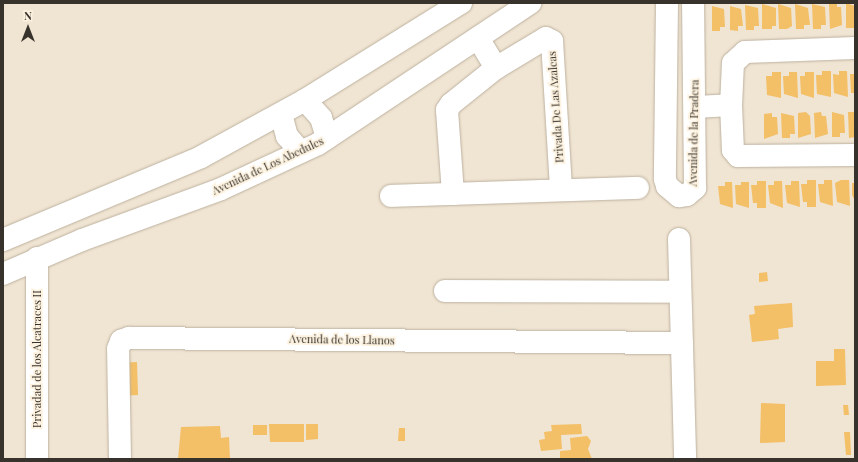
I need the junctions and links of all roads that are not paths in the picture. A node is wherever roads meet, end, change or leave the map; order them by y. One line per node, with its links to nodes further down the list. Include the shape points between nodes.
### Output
1 (461, 3): 8 (street)
2 (530, 3): 5 (street, Avenida de Los Abedules)
3 (667, 3): 10 (street, Avenida de la Pradera, via 665,179 667,186 679,196 687,195 695,188)
4 (693, 3): 10 (street, Avenida de la Pradera)
5 (478, 38): 7 (street); 12 (street, Avenida de Los Abedules)
6 (855, 48): 9 (street, via 745,52 733,63)
7 (496, 68): 16 (street, Privada De Las Azaleas, via 540,39 552,41); 17 (street, Privada De Las Azaleas, via 447,110)
8 (305, 100): 11 (street); 12 (street, via 321,118)
9 (731, 105): 10 (street); 14 (street, via 733,146 738,156)
10 (695, 107)
11 (281, 114): 13 (street, via 287,136); 20 (street, via 172,171)
12 (327, 138): 13 (street, Avenida de Los Abedules)
13 (301, 152): 21 (street, Avenida de Los Abedules, via 221,189)
14 (855, 155)
15 (638, 188): 16 (street)
16 (561, 190): 17 (street)
17 (453, 194): 18 (street)
18 (391, 196)
19 (679, 239): 24 (street)
20 (3, 240)
21 (36, 258): 22 (street, Avenida de Los Abedules); 26 (street, Privadad de los Alcatraces II)
22 (3, 274)
23 (445, 291): 24 (street)
24 (680, 292): 25 (street)
25 (682, 343): 27 (street, Avenida de los Llanos, via 129,338 121,341 118,349); 28 (street)
26 (37, 459)
27 (120, 459)
28 (685, 459)

